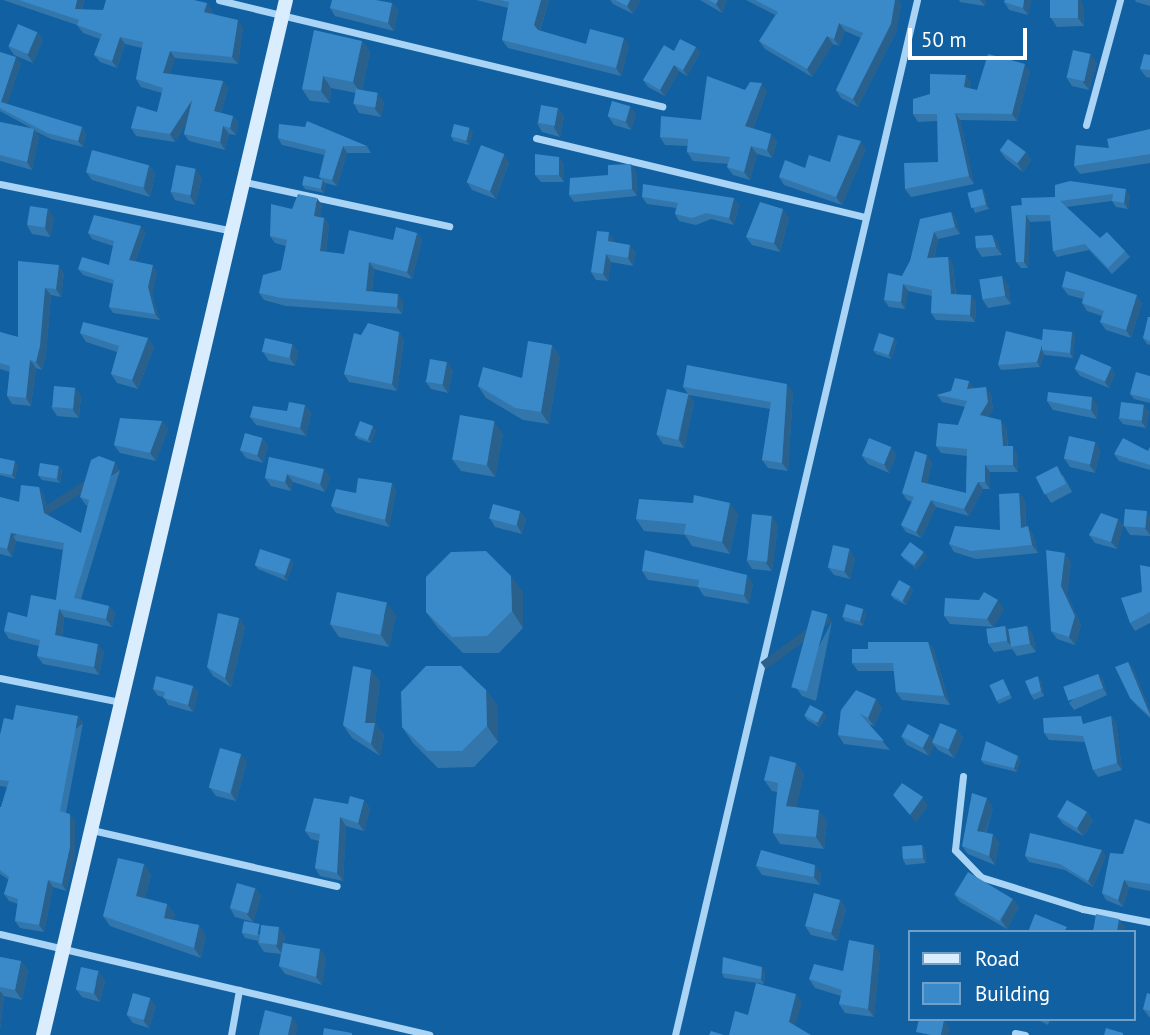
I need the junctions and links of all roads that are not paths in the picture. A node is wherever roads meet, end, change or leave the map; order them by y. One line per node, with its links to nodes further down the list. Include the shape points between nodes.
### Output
1 (219, 0): 4 (street)
2 (917, 0): 10 (street)
3 (1120, 0): 6 (street)
4 (284, 7): 5 (street); 8 (street)
5 (662, 106)
6 (1086, 125)
7 (536, 138): 10 (street)
8 (245, 182): 11 (street); 12 (street)
9 (0, 184): 12 (street)
10 (866, 218): 26 (street)
11 (449, 226)
12 (233, 231): 14 (street)
13 (0, 678): 14 (street)
14 (121, 702): 16 (street)
15 (963, 776): 18 (street, via 955,850 981,877 1083,909)
16 (92, 830): 17 (street); 20 (street)
17 (337, 886)
18 (1150, 922)
19 (0, 934): 20 (street)
20 (63, 949): 21 (street); 23 (street)
21 (239, 990): 24 (street); 25 (street)
22 (1015, 1033): 27 (street)
23 (43, 1035)
24 (231, 1035)
25 (429, 1035)
26 (675, 1035)
27 (1025, 1035)

